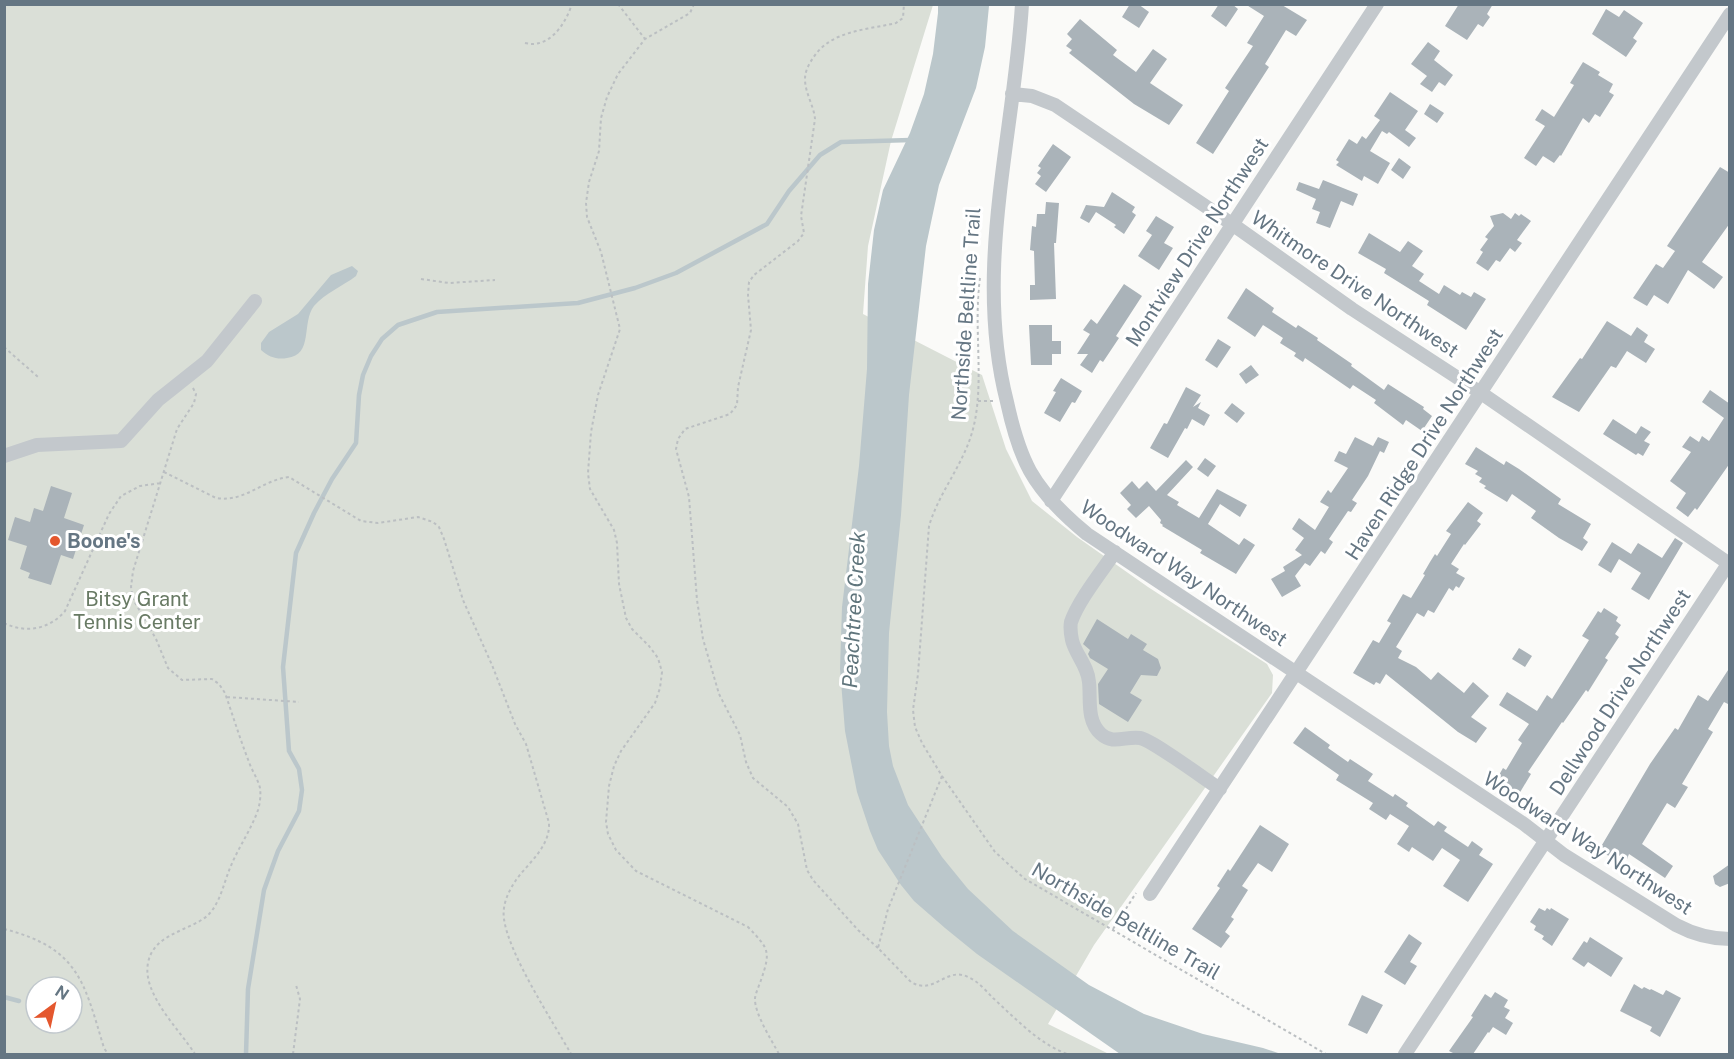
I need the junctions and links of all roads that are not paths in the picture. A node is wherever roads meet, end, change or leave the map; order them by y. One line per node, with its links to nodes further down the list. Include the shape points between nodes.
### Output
1 (1022, 4): 4 (street, Woodward Way Northwest)
2 (1377, 4): 5 (street, Montview Drive Northwest)
3 (1730, 14): 7 (street, Haven Ridge Drive Northwest)
4 (1012, 94): 5 (street, Whitmore Drive Northwest, via 1032,96 1054,105); 9 (street, Woodward Way Northwest, via 994,242 994,331 1002,385 1016,438 1030,471)
5 (1232, 224): 7 (street, Whitmore Drive Northwest); 9 (street, Montview Drive Northwest)
6 (255, 301): 8 (street, via 207,361 158,400 121,441 37,445)
7 (1481, 393): 11 (street, Whitmore Drive Northwest); 12 (street, Haven Ridge Drive Northwest)
8 (4, 456)
9 (1051, 501): 10 (street, Woodward Way Northwest, via 1080,529)
10 (1115, 552): 12 (street, Woodward Way Northwest); 13 (street, via 1071,623 1073,642 1089,681 1088,702 1093,720 1100,733 1111,740 1140,738)
11 (1729, 562): 14 (street, Dellwood Drive Northwest)
12 (1297, 673): 13 (street, Haven Ridge Drive Northwest); 14 (street, Woodward Way Northwest)
13 (1220, 789): 15 (street, Haven Ridge Drive Northwest)
14 (1546, 841): 16 (street, Woodward Way Northwest, via 1676,926 1690,933); 17 (street, Dellwood Drive Northwest)
15 (1150, 894)
16 (1730, 939)
17 (1405, 1054)

